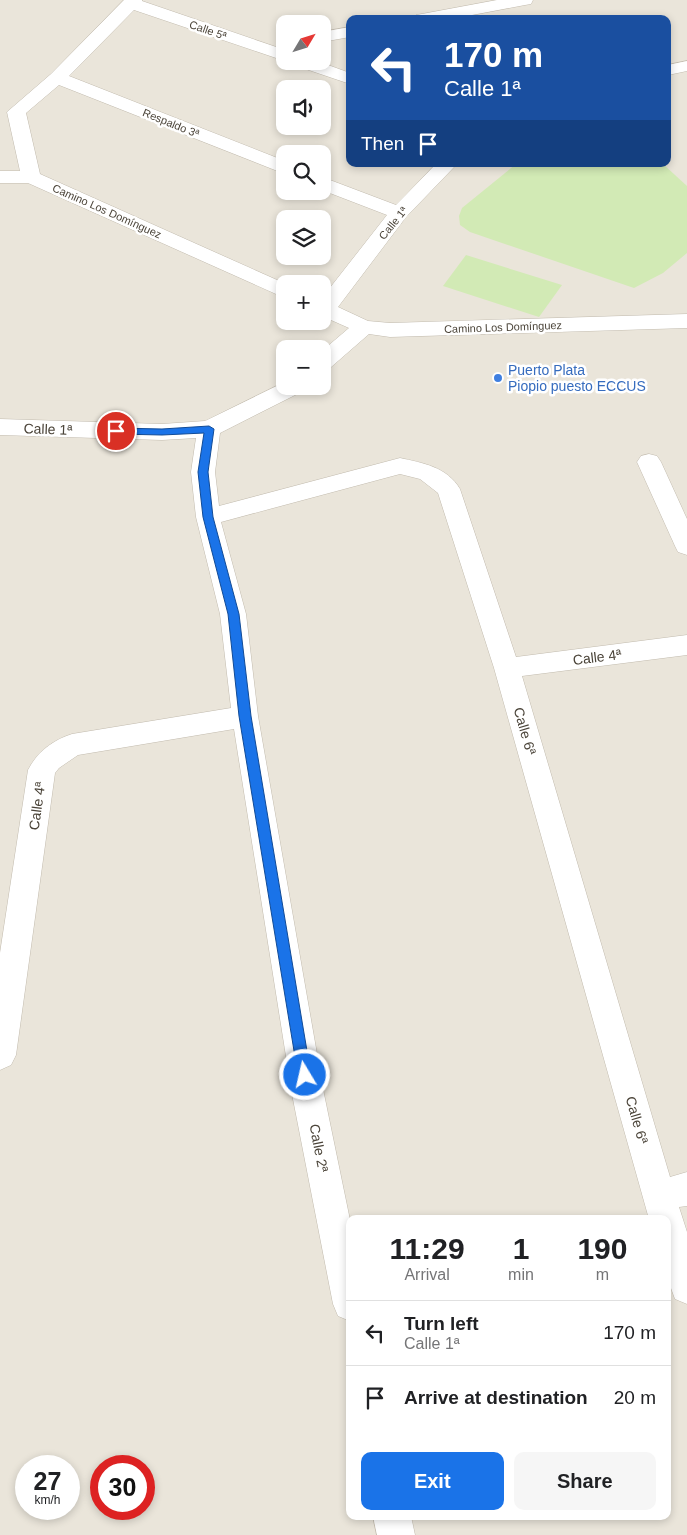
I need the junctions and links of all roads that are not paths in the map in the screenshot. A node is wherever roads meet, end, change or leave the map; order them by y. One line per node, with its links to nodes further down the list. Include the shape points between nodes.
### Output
1 (524, 0): 3 (street)
2 (132, 2): 7 (street, Calle 5ª); 12 (street)
3 (443, 15)
4 (346, 33): 5 (street)
5 (331, 35)
6 (276, 46): 7 (street)
7 (262, 48): 8 (street, Calle 5ª)
8 (276, 53)
9 (687, 66): 10 (street)
10 (671, 69)
11 (325, 70): 13 (street)
12 (57, 78): 14 (street); 15 (street, Respaldo 3ª)
13 (346, 78)
14 (8, 111): 18 (street)
15 (276, 164)
16 (444, 167): 20 (street, Calle 1ª)
17 (0, 177): 18 (street)
18 (31, 177): 21 (street, Camino Los Domínguez)
19 (331, 187): 20 (street)
20 (399, 213): 22 (street, Calle 1ª)
21 (276, 287)
22 (331, 300)
23 (331, 312): 25 (street, Camino Los Domínguez)
24 (687, 321): 25 (street, Camino Los Domínguez, via 390,330)
25 (364, 327): 26 (street)
26 (331, 355)
27 (277, 395): 29 (street, Calle 1ª)
28 (0, 428): 29 (street, Calle 1ª, via 162,432)
29 (209, 429): 31 (street, Calle 2ª, via 203,472)
30 (649, 462): 32 (street)
31 (208, 517): 34 (street, Calle 6ª, via 400,466 427,472 448,490); 35 (street, Calle 2ª, via 233,614)
32 (687, 546)
33 (687, 645): 34 (street, Calle 4ª)
34 (507, 668): 37 (street, Calle 6ª)
35 (245, 716): 36 (street, Calle 4ª, via 79,744 49,760 42,770); 38 (street, Calle 2ª, via 308,1094)
36 (0, 1054)
37 (670, 1207): 39 (street, Calle 6ª)
38 (346, 1284)
39 (687, 1287)
40 (393, 1520): 41 (street)
41 (396, 1535)

